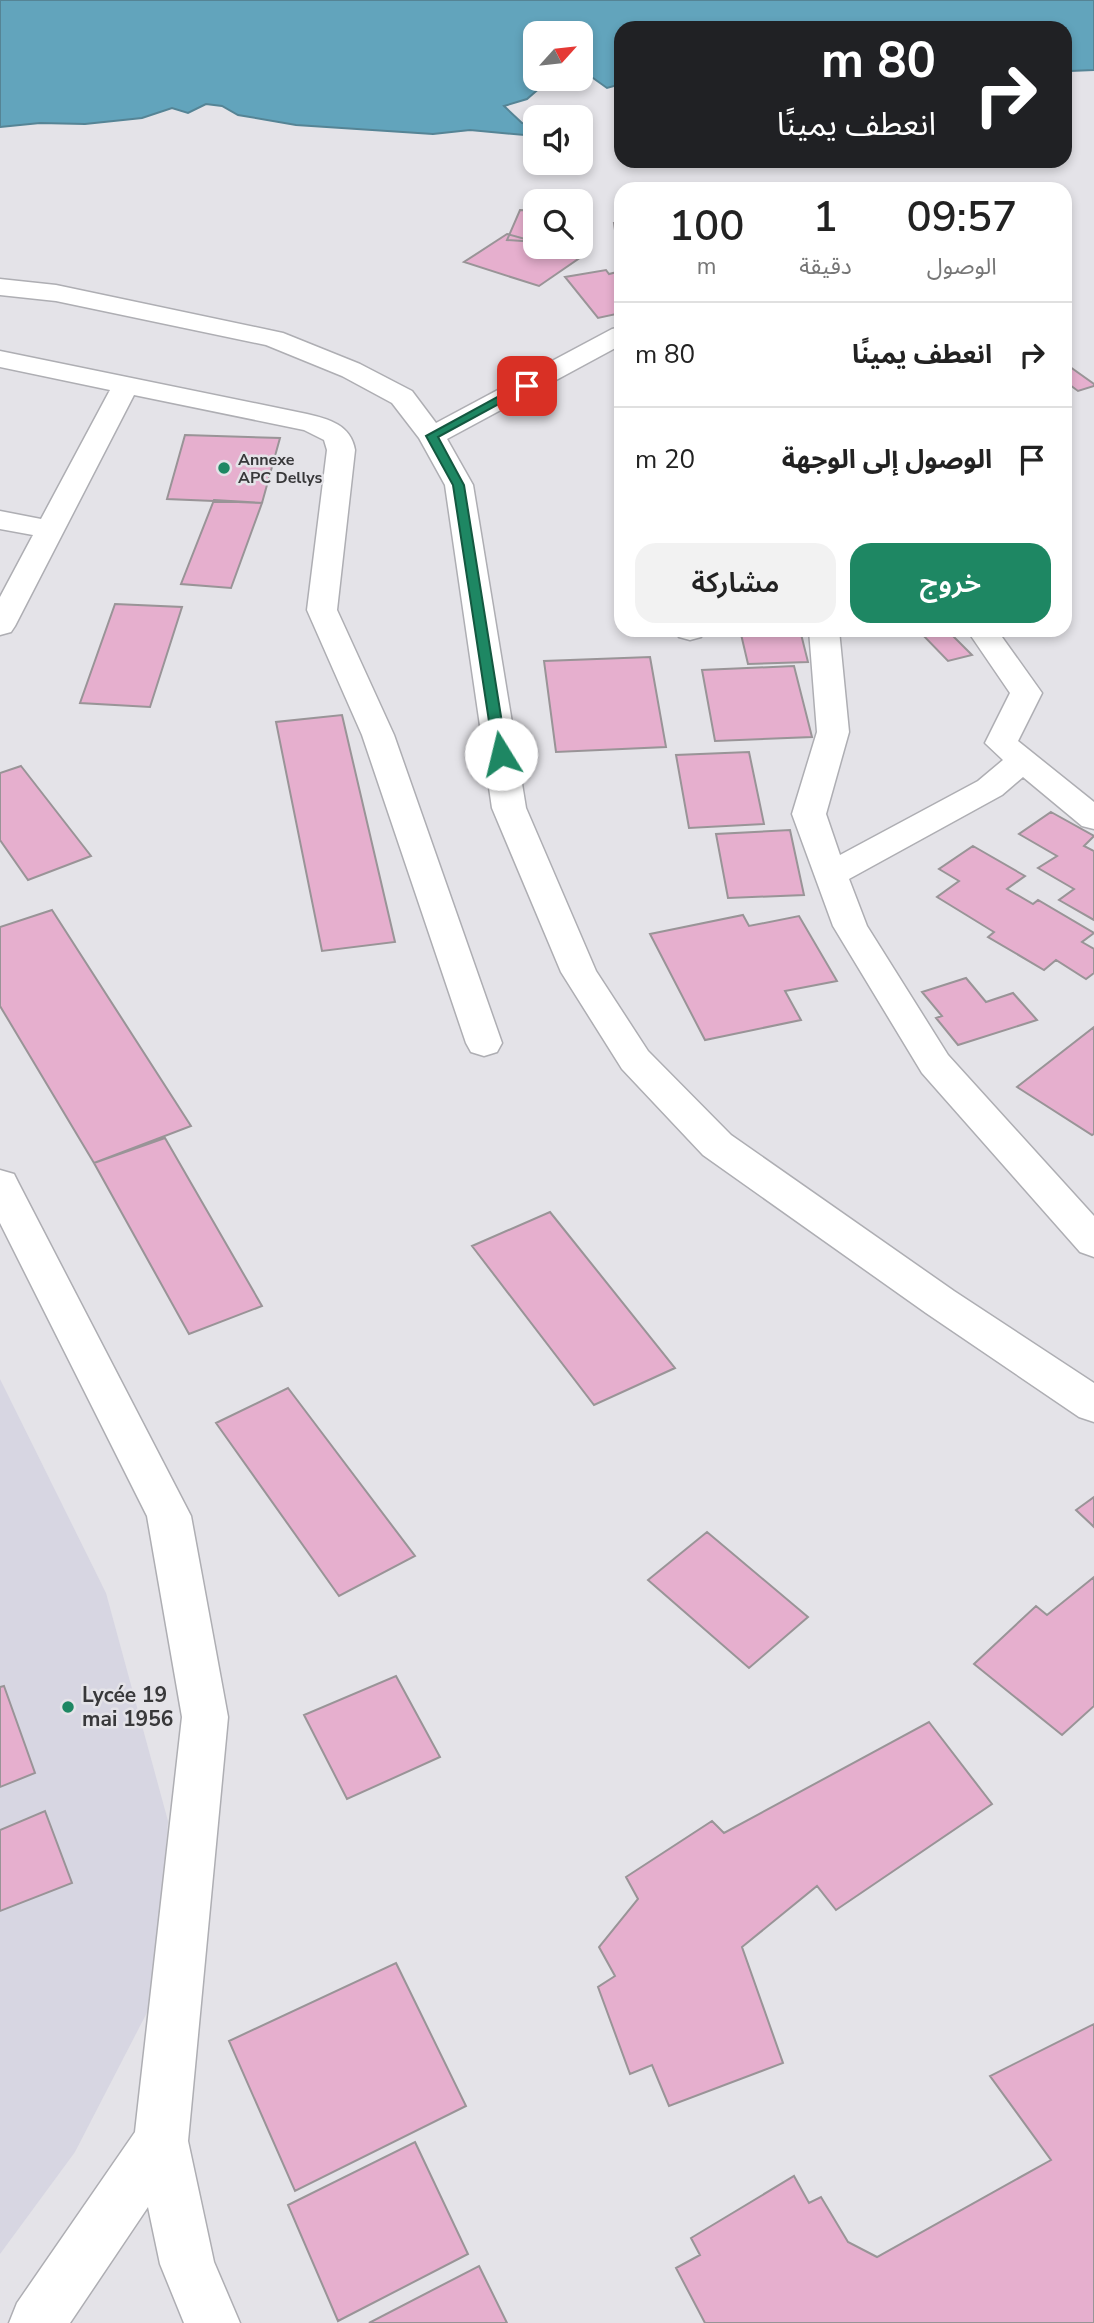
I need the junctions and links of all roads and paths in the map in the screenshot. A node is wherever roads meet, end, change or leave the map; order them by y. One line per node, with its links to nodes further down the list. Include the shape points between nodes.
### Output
1 (0, 287): 5 (street, via 56,293 274,339 351,370 402,397)
2 (614, 339): 5 (street)
3 (0, 359): 4 (street)
4 (125, 386): 7 (street); 14 (street, via 307,422 338,438 341,450 322,610 378,735)
5 (432, 436): 17 (street, via 458,485 509,808 579,972 635,1060 717,1145)
6 (0, 520): 7 (street)
7 (49, 529): 8 (street)
8 (0, 626)
9 (825, 637): 13 (street, via 833,732 809,814)
10 (987, 637): 11 (street, via 1026,692 1001,743)
11 (1023, 760): 12 (street); 13 (street, via 990,788)
12 (1094, 819)
13 (830, 875): 16 (street, via 850,926 935,1064)
14 (484, 1043)
15 (0, 1184): 18 (street, via 169,1516 205,1717)
16 (1094, 1242)
17 (1094, 1405)
18 (161, 2141): 19 (street); 20 (street, via 187,2264)
19 (37, 2323)
20 (212, 2323)

